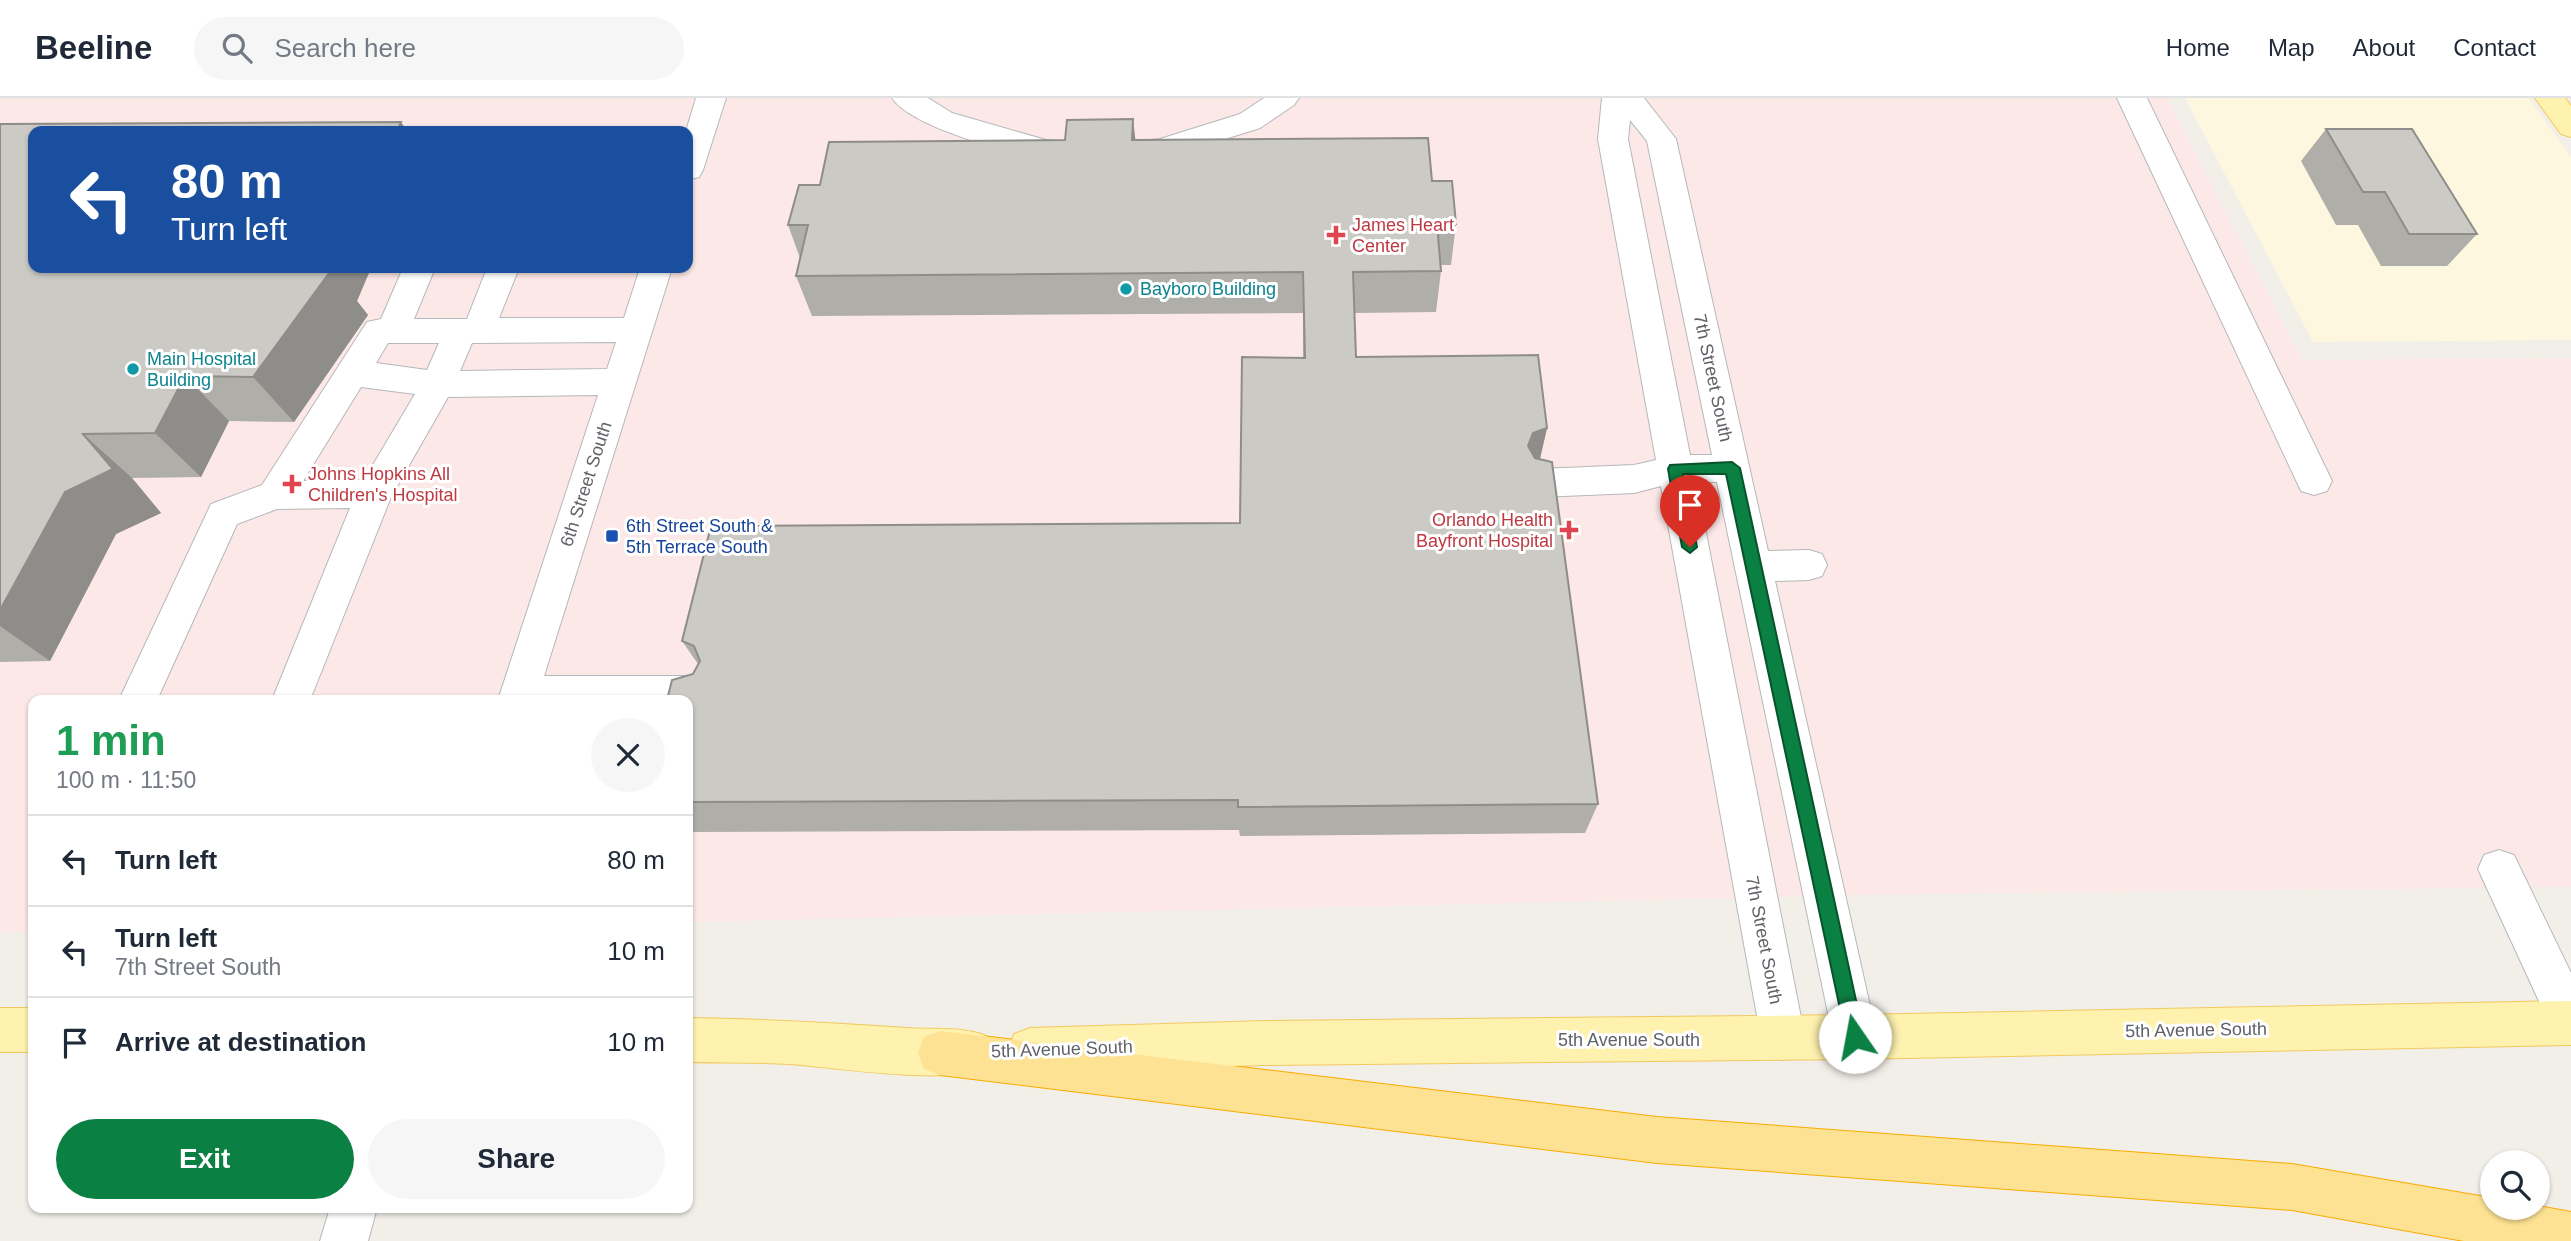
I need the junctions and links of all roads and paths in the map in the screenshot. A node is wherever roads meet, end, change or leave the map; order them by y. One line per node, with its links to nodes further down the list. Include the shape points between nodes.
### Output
1 (711, 98): 9 (street)
2 (907, 98): 3 (street, via 942,120 1046,150 1161,149 1250,121)
3 (1284, 98)
4 (1616, 98): 20 (street, 7th Street South, via 1613,139)
5 (1628, 98): 19 (street, 7th Street South, via 1661,139)
6 (2132, 98): 21 (street)
7 (2550, 98): 8 (main road)
8 (2571, 127)
9 (693, 154)
10 (417, 273): 14 (street)
11 (500, 273): 15 (street)
12 (654, 273): 13 (street, 6th Street South)
13 (636, 330): 15 (street); 17 (street, 6th Street South)
14 (392, 331): 15 (street); 16 (street, via 379,331)
15 (469, 331): 18 (street)
16 (352, 373): 18 (street); 24 (street)
17 (619, 382): 18 (street); 30 (street, 6th Street South)
18 (438, 384): 23 (street)
19 (1732, 468): 20 (street); 26 (street, 7th Street South)
20 (1675, 469): 22 (street, via 1634,480); 37 (street, 7th Street South)
21 (2314, 481)
22 (1540, 483)
23 (374, 494): 24 (street); 29 (street)
24 (275, 495): 28 (street, via 224,514)
25 (1809, 565): 26 (street)
26 (1753, 566): 36 (street, 7th Street South)
27 (701, 693): 31 (street)
28 (140, 695)
29 (293, 695)
30 (518, 695)
31 (579, 695)
32 (2499, 869): 33 (street)
33 (2571, 1022): 36 (main road, 5th Avenue South)
34 (0, 1030): 35 (main road)
35 (28, 1030)
36 (1855, 1037): 37 (main road, 5th Avenue South)
37 (1783, 1038): 39 (main road, 5th Avenue South, via 1265,1042)
38 (693, 1040): 39 (main road, 5th Avenue South, via 786,1041)
39 (940, 1053): 41 (highway, via 1657,1140 2292,1187)
40 (353, 1213): 42 (street)
41 (2571, 1236)
42 (344, 1241)

